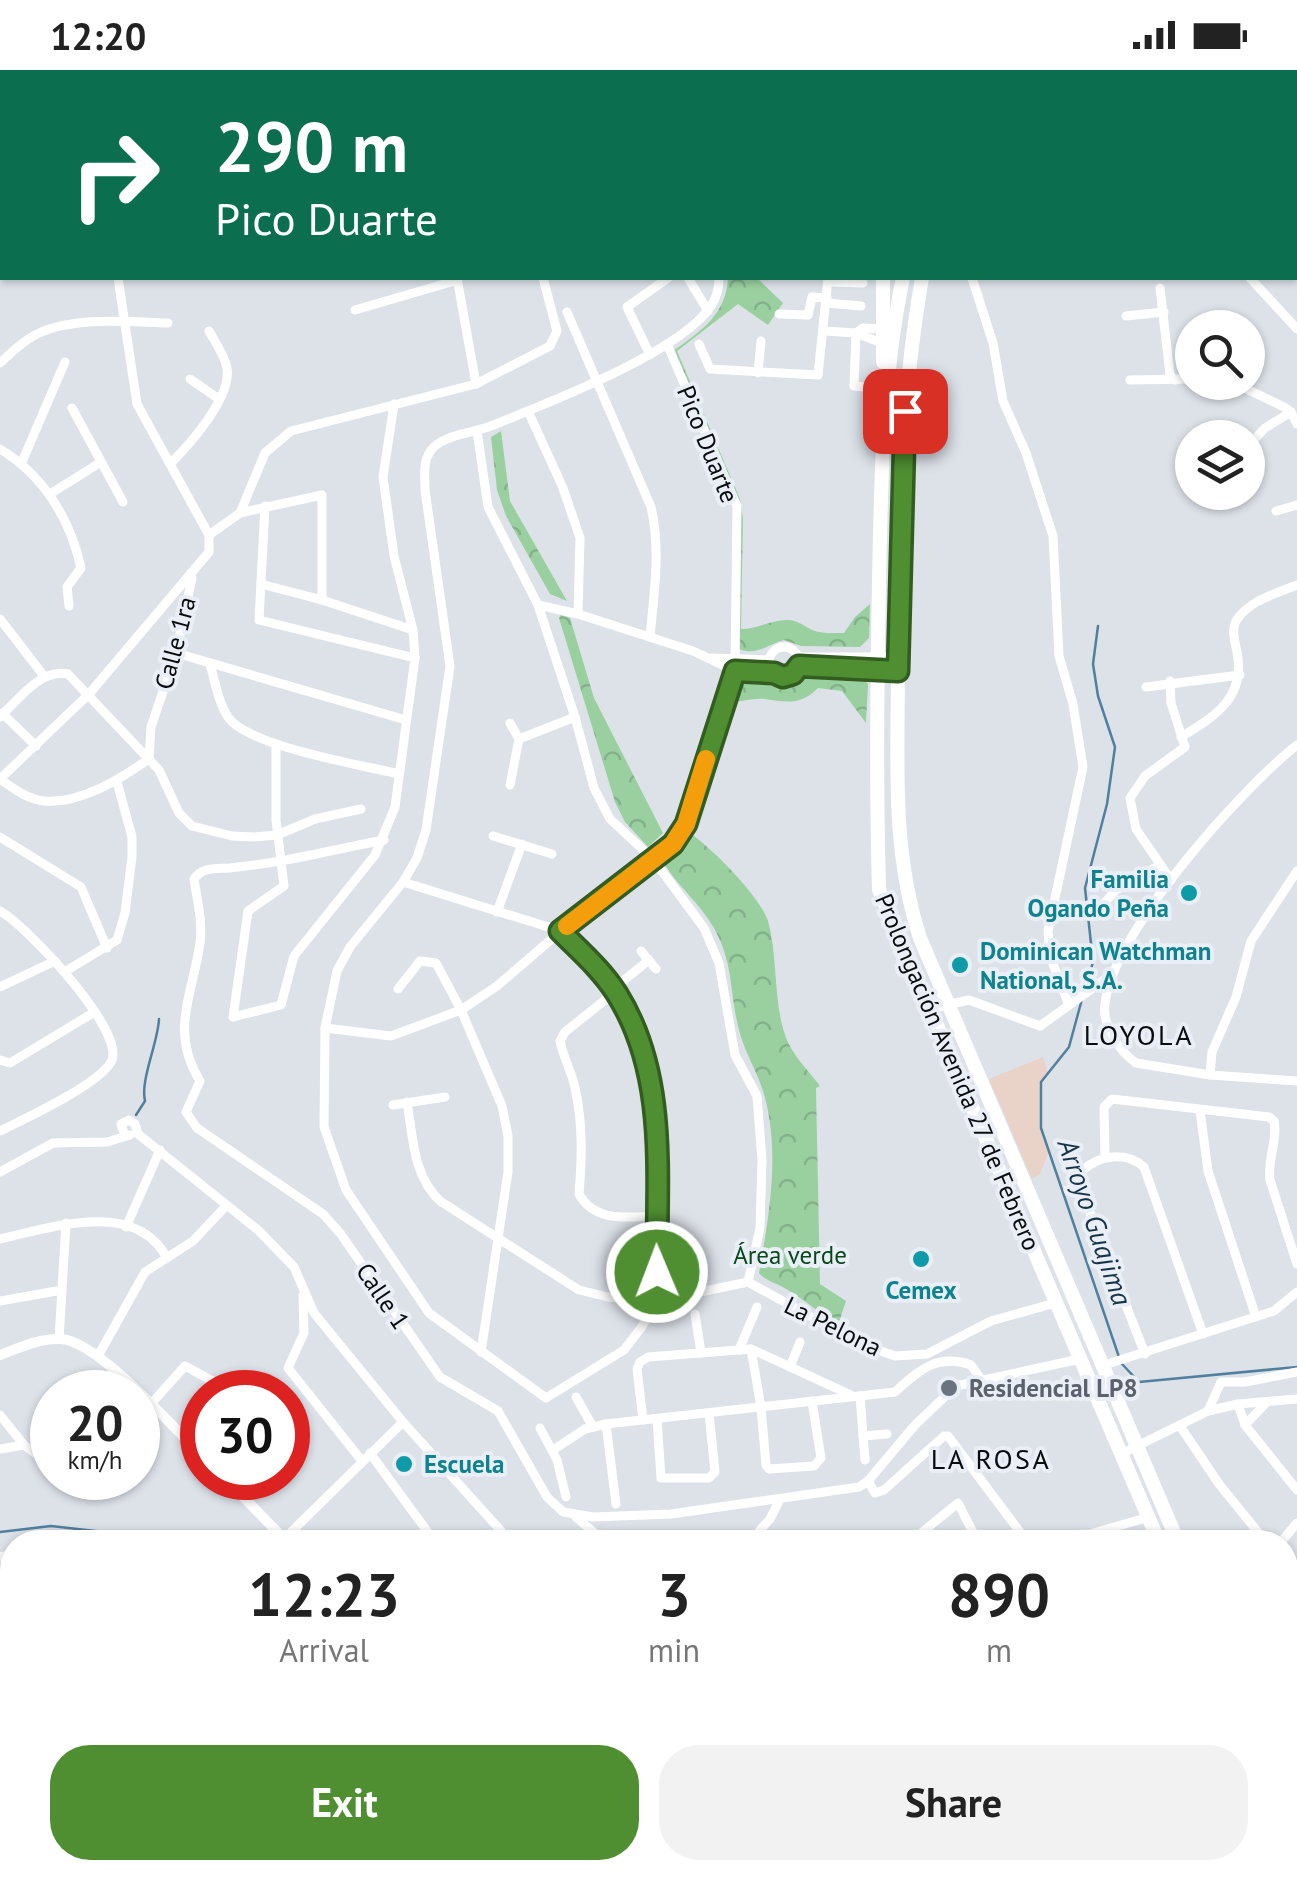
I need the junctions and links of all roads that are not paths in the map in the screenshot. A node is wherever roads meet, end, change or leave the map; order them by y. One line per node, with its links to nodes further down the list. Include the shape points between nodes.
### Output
1 (118, 280): 24 (street)
2 (455, 280): 18 (street)
3 (458, 280): 42 (street)
4 (544, 280): 42 (street, via 555,340)
5 (665, 280): 34 (street, via 627,307)
6 (689, 280): 19 (street)
7 (719, 280): 19 (street)
8 (828, 280): 14 (street); 16 (street)
9 (883, 280): 30 (main road)
10 (902, 280): 43 (main road, Prolongación Avenida 27 de Febrero)
11 (922, 280): 84 (main road, Prolongación Avenida 27 de Febrero, via 906,388)
12 (973, 280): 134 (street, via 1004,401 1053,536 1059,656 1081,745 1083,767 1048,931)
13 (1252, 280): 26 (street)
14 (862, 284)
15 (1160, 288): 21 (street)
16 (827, 300): 17 (street); 22 (street, via 812,298 806,316); 27 (street)
17 (861, 306)
18 (355, 310)
19 (708, 311): 32 (street)
20 (567, 312): 39 (street)
21 (1164, 312): 23 (street); 41 (street)
22 (779, 314)
23 (1126, 316)
24 (122, 322): 25 (street); 36 (street, via 43,331); 56 (street, via 137,404)
25 (168, 322)
26 (1297, 329)
27 (825, 331): 29 (street); 37 (street, via 818,375)
28 (209, 332): 44 (street, via 228,370)
29 (856, 333): 30 (street, via 862,328); 43 (street, via 854,386)
30 (882, 336): 43 (main road)
31 (761, 341): 37 (street)
32 (667, 344): 34 (street); 79 (street, Pico Duarte, via 737,506)
33 (699, 344): 37 (street, via 710,369)
34 (650, 355): 39 (street)
35 (65, 362): 54 (street)
36 (0, 363)
37 (758, 373)
38 (190, 378): 44 (street)
39 (596, 380): 48 (street); 75 (street, via 657,534)
40 (1130, 380): 41 (street)
41 (1175, 380)
42 (476, 384): 46 (street)
43 (886, 389): 82 (main road, Prolongación Avenida 27 de Febrero)
44 (219, 399): 56 (street)
45 (1265, 399): 49 (street)
46 (394, 404): 64 (street, via 302,426 282,438 266,453); 74 (street, via 383,477)
47 (72, 408): 55 (street)
48 (528, 411): 52 (street); 72 (street, via 580,538)
49 (1291, 412): 50 (street); 51 (street)
50 (1297, 424)
51 (1265, 428)
52 (476, 431): 70 (street, via 488,508); 118 (street, via 437,444 426,462 450,666 426,830)
53 (0, 449): 54 (street)
54 (22, 462): 58 (street)
55 (101, 462): 58 (street); 60 (street)
56 (172, 463): 65 (street)
57 (326, 484): 59 (street)
58 (50, 494): 71 (street, via 80,564 68,588)
59 (322, 495): 62 (street); 69 (street)
60 (123, 502)
61 (1297, 505): 63 (street)
62 (265, 506): 64 (street); 67 (street)
63 (1276, 511)
64 (240, 512): 65 (street)
65 (209, 534): 66 (street, Calle 1ra, via 210,552)
66 (192, 576): 76 (street, Calle 1ra); 91 (street)
67 (261, 584): 69 (street); 77 (street, via 261,622)
68 (1297, 585): 87 (street, via 1238,618 1233,629)
69 (322, 600): 74 (street)
70 (538, 605): 72 (street); 93 (street)
71 (69, 606)
72 (578, 614): 75 (street)
73 (0, 619): 88 (street)
74 (413, 630): 77 (street)
75 (650, 637): 78 (street)
76 (176, 654): 83 (street); 101 (street, Calle 1ra, via 152,727)
77 (414, 658): 94 (street)
78 (709, 658): 79 (street); 85 (street)
79 (735, 658): 80 (street); 85 (street, Pico Duarte)
80 (769, 660): 81 (street, via 781,646 790,647); 86 (street)
81 (799, 662): 82 (street); 86 (street, via 788,676)
82 (878, 663): 84 (street); 135 (main road, Prolongación Avenida 27 de Febrero, via 878,890)
83 (210, 664): 94 (street); 98 (street, via 228,718)
84 (898, 664): 133 (main road, Prolongación Avenida 27 de Febrero, via 903,879)
85 (735, 671): 86 (street); 113 (street, Pico Duarte, via 686,824)
86 (774, 673)
87 (1240, 675): 89 (street); 97 (street, via 1216,716)
88 (44, 676): 91 (street, via 68,674); 92 (street)
89 (1170, 682): 90 (street); 97 (street)
90 (1146, 686)
91 (89, 694): 100 (street); 101 (street)
92 (1, 714): 100 (street)
93 (575, 717): 96 (street); 113 (street, via 594,788 610,819)
94 (406, 720): 102 (street)
95 (510, 723): 96 (street)
96 (519, 740): 105 (street)
97 (1183, 742): 115 (street, via 1130,798 1136,829)
98 (276, 744): 102 (street); 107 (street)
99 (1297, 745): 117 (street, via 1264,771)
100 (36, 746): 103 (street)
101 (149, 759): 104 (street); 107 (street, via 192,826 232,836)
102 (399, 774): 110 (street)
103 (0, 779): 104 (street, via 42,801)
104 (117, 782): 123 (street, via 132,838 131,876 117,940)
105 (510, 786)
106 (361, 809): 107 (street)
107 (277, 835): 114 (street)
108 (0, 836): 123 (street, via 81,888)
109 (492, 836): 111 (street)
110 (384, 840): 114 (street); 114 (street, via 294,956 282,1005 233,1018 248,911 284,888)
111 (522, 844): 112 (street); 121 (street)
112 (552, 854)
113 (654, 859): 122 (street, Pico Duarte); 162 (street, via 704,928 719,963 735,1055 757,1096 760,1228)
114 (281, 863): 226 (street, Calle 1, via 200,871 194,879 200,942 184,1046 200,1081 187,1103 189,1120 323,1214 440,1378 498,1411 547,1497)
115 (1160, 865): 117 (street); 120 (street, via 1116,890)
116 (1297, 871): 140 (street, via 1251,941 1212,1052)
117 (1171, 880): 129 (street)
118 (403, 882): 121 (street); 138 (street, via 337,971)
119 (0, 911): 126 (street)
120 (1097, 911)
121 (497, 912): 122 (street)
122 (560, 931): 132 (street); 136 (street, Pico Duarte)
123 (107, 948): 127 (street)
124 (641, 951): 125 (street)
125 (648, 960): 128 (street); 132 (street)
126 (56, 961): 127 (street); 130 (street)
127 (70, 968): 137 (street)
128 (656, 969)
129 (1113, 974): 134 (street); 140 (street, via 1104,1006 1127,1057)
130 (0, 987)
131 (398, 989): 136 (street, via 428,960 440,968)
132 (614, 990): 153 (street, via 645,1052 656,1116); 153 (street, via 560,1041 580,1120 579,1194 596,1212 612,1217)
133 (947, 1002): 134 (street, via 976,1002 1040,1026); 135 (street); 158 (main road, Prolongación Avenida 27 de Febrero)
134 (1069, 1005)
135 (929, 1009): 159 (main road, Prolongación Avenida 27 de Febrero)
136 (461, 1010): 138 (street, Pico Duarte, via 392,1036); 156 (street, via 508,1136)
137 (93, 1012): 139 (street, via 10,1063); 146 (street, via 112,1047 110,1062 76,1092)
138 (325, 1028): 177 (street, via 324,1127 337,1172 428,1313)
139 (0, 1060)
140 (1210, 1076): 141 (street)
141 (1297, 1080)
142 (445, 1096): 143 (street)
143 (406, 1102): 144 (street); 156 (street, via 428,1190)
144 (392, 1105)
145 (1200, 1111): 150 (street, via 1112,1100 1104,1107); 161 (street, via 1274,1121 1270,1180); 171 (street, via 1208,1170)
146 (0, 1131)
147 (138, 1134): 148 (street); 148 (street, via 126,1119); 149 (street)
148 (125, 1136): 151 (street, via 53,1142)
149 (160, 1150): 152 (street); 155 (street)
150 (1105, 1157): 172 (street, via 1144,1166); 179 (street, via 1082,1171 1079,1184)
151 (0, 1172)
152 (226, 1206): 160 (street); 164 (street, via 294,1267)
153 (656, 1216): 167 (street)
154 (66, 1223): 155 (street); 157 (street); 163 (street)
155 (126, 1227): 160 (street, via 149,1237)
156 (496, 1236): 167 (street, via 579,1290); 177 (street)
157 (0, 1239)
158 (1051, 1243): 159 (main road); 183 (main road, Prolongación Avenida 27 de Febrero)
159 (1034, 1250): 168 (main road, Prolongación Avenida 27 de Febrero)
160 (166, 1258): 181 (street, via 145,1272)
161 (1297, 1264)
162 (748, 1282): 167 (street); 168 (street, La Pelona, via 895,1356 927,1354 990,1322)
163 (62, 1290): 166 (street); 173 (street)
164 (302, 1290): 203 (street); 218 (street, via 304,1333 288,1368)
165 (1297, 1292): 171 (street)
166 (0, 1301)
167 (658, 1301): 177 (street, via 624,1350 546,1398)
168 (1055, 1303): 182 (main road, Prolongación Avenida 27 de Febrero)
169 (757, 1307): 176 (street)
170 (695, 1314): 178 (street)
171 (1256, 1317): 172 (street)
172 (1203, 1334): 179 (street)
173 (59, 1338): 180 (street); 181 (street)
174 (800, 1342): 184 (street)
175 (751, 1349): 176 (street); 184 (street); 196 (street)
176 (739, 1350): 178 (street)
177 (481, 1352)
178 (701, 1353): 202 (street, via 640,1362)
179 (1145, 1354): 183 (street)
180 (0, 1355)
181 (98, 1356): 185 (street)
182 (1080, 1359): 188 (street); 217 (main road, Prolongación Avenida 27 de Febrero)
183 (1107, 1366): 213 (main road, Prolongación Avenida 27 de Febrero)
184 (790, 1367): 190 (street)
185 (113, 1370)
186 (180, 1372): 189 (street)
187 (1297, 1372): 197 (street, via 1221,1382)
188 (983, 1382): 190 (street, via 971,1365 943,1359 895,1392); 220 (street, via 956,1386)
189 (160, 1394)
190 (857, 1396): 193 (street); 211 (street)
191 (576, 1397): 207 (street)
192 (1297, 1399): 194 (street)
193 (812, 1401): 196 (street); 196 (street, via 821,1458 814,1466 769,1470)
194 (1268, 1402): 195 (street); 206 (street)
195 (1238, 1404): 197 (street); 206 (street)
196 (761, 1407): 198 (street)
197 (1208, 1410): 205 (street)
198 (708, 1412): 201 (street); 201 (street, via 715,1472 709,1478 661,1478)
199 (0, 1415): 212 (street)
200 (160, 1415): 209 (street)
201 (657, 1419): 202 (street)
202 (643, 1420): 204 (street)
203 (404, 1422): 218 (street); 231 (street)
204 (606, 1424): 207 (street); 225 (street)
205 (1180, 1426): 213 (street); 240 (street)
206 (1245, 1426): 221 (street)
207 (592, 1427): 216 (street)
208 (540, 1428): 216 (street)
209 (180, 1434)
210 (887, 1434): 211 (street)
211 (864, 1436): 219 (street)
212 (24, 1445): 214 (street); 215 (street)
213 (1138, 1448): 217 (street); 239 (main road, Prolongación Avenida 27 de Febrero)
214 (0, 1449)
215 (30, 1450)
216 (553, 1450): 222 (street)
217 (1121, 1454): 227 (main road, Prolongación Avenida 27 de Febrero)
218 (366, 1457): 229 (street); 230 (street)
219 (865, 1460)
220 (868, 1481): 224 (street); 236 (street, via 875,1493 884,1490 948,1436)
221 (1297, 1490)
222 (566, 1498)
223 (248, 1500): 228 (street)
224 (779, 1500): 226 (street); 233 (street)
225 (616, 1504)
226 (576, 1517): 232 (street)
227 (1149, 1517): 237 (street); 238 (main road, Prolongación Avenida 27 de Febrero)
228 (275, 1530)
229 (294, 1530)
230 (425, 1530)
231 (500, 1530)
232 (592, 1530)
233 (761, 1530)
234 (924, 1530): 235 (street, via 956,1503)
235 (971, 1530)
236 (1013, 1530)
237 (1104, 1530)
238 (1154, 1530)
239 (1173, 1530)
240 (1256, 1530)

